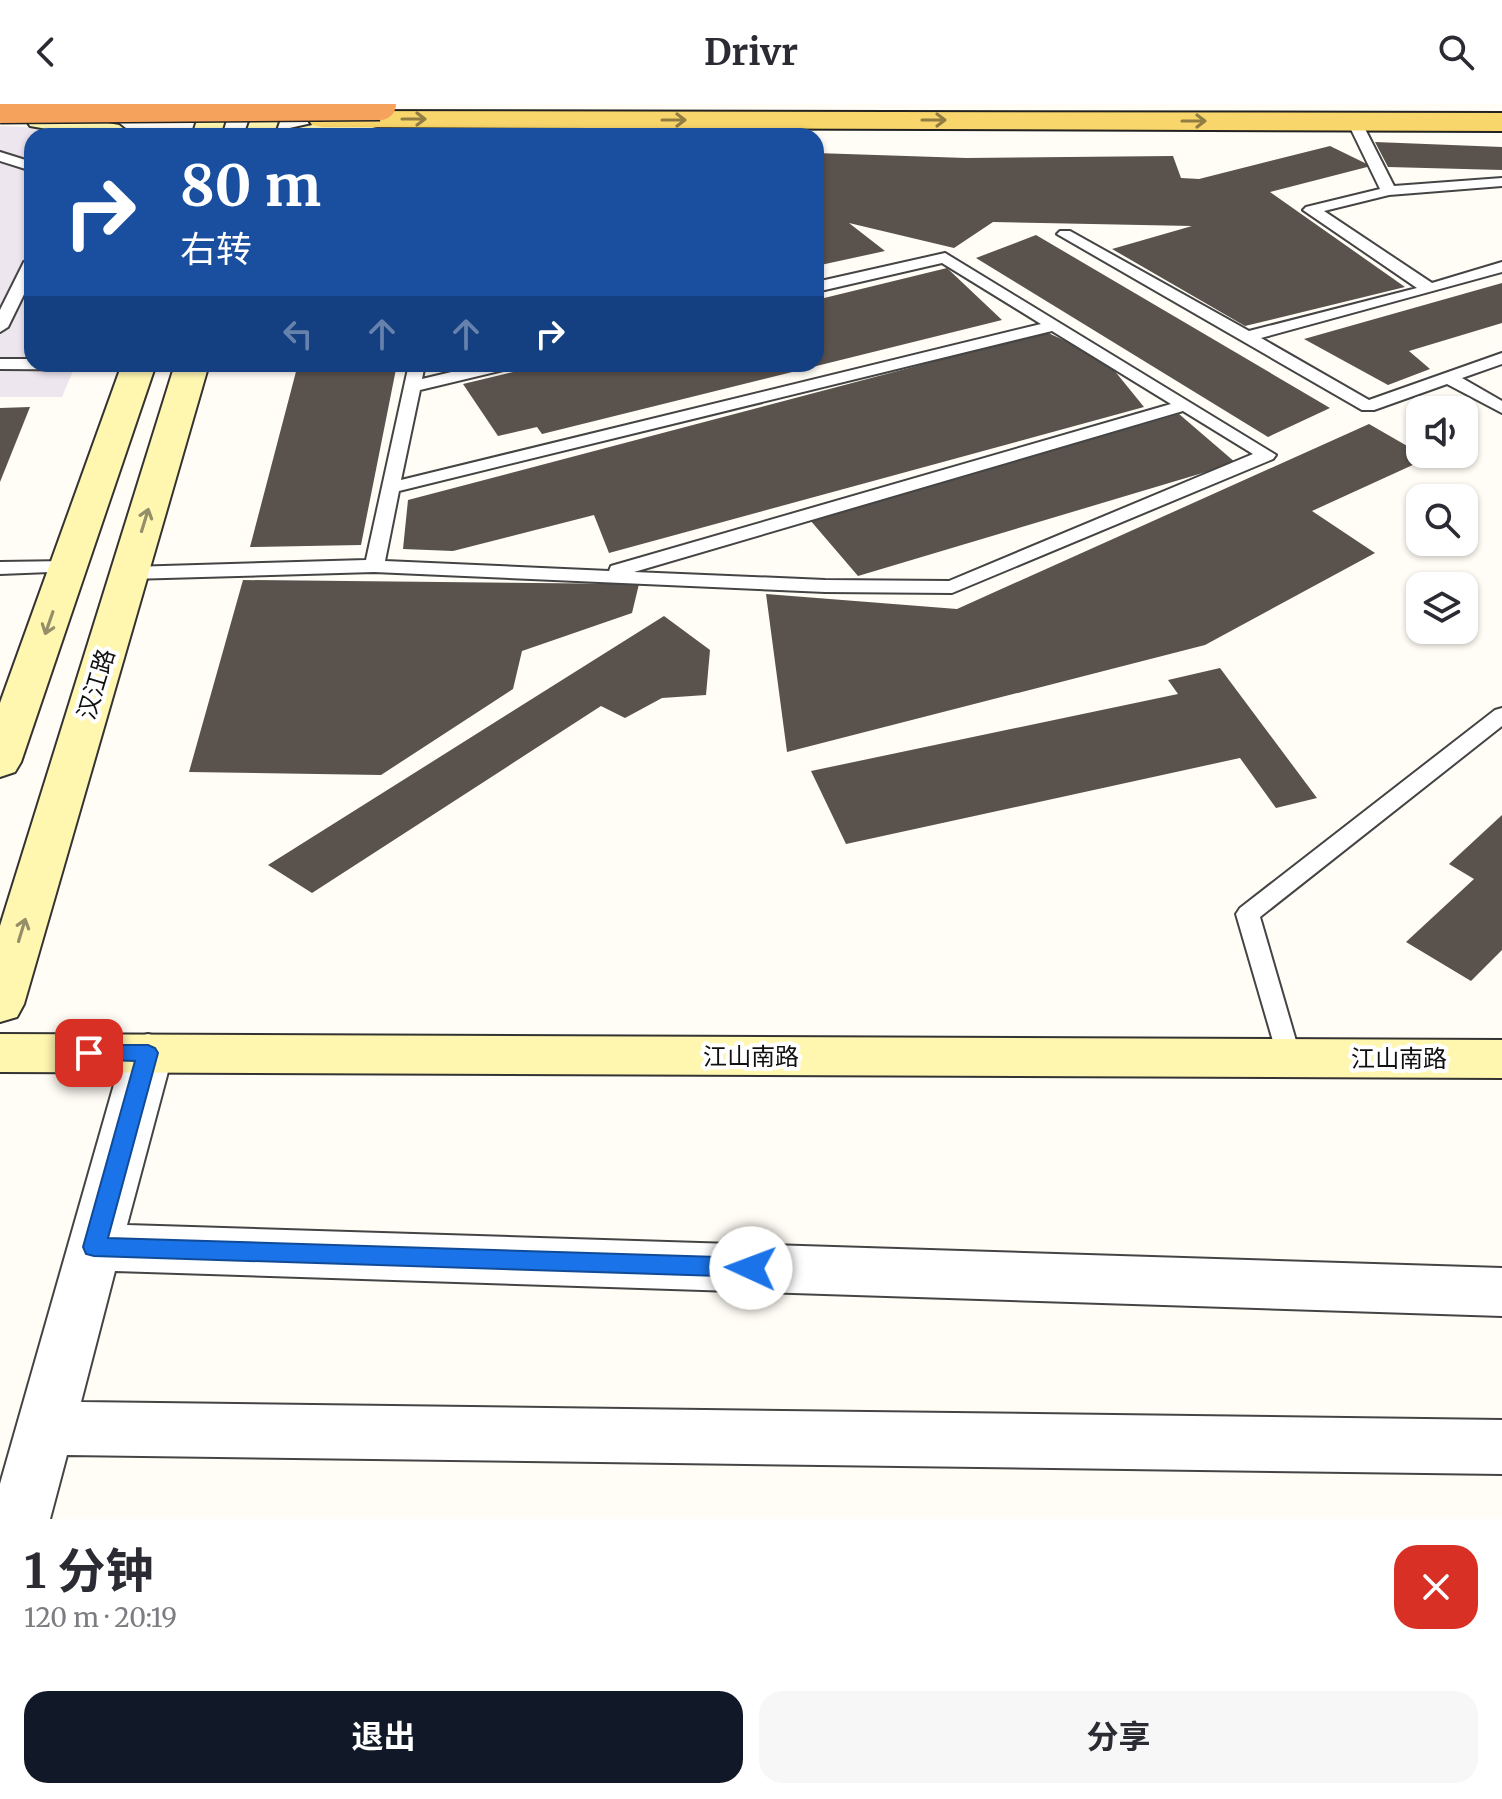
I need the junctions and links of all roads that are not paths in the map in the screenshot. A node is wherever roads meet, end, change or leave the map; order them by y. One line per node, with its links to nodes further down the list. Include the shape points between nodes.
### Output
1 (0, 107): 2 (highway, bridge)
2 (377, 112): 4 (main road); 7 (main road, one-way to 7); 10 (main road)
3 (211, 119): 4 (main road); 5 (main road)
4 (264, 119)
5 (40, 120): 6 (main road); 9 (main road)
6 (0, 121)
7 (1354, 121): 8 (main road); 14 (lane)
8 (1502, 122)
9 (90, 128)
10 (326, 128)
11 (0, 156): 12 (lane)
12 (24, 164)
13 (1502, 182): 14 (lane)
14 (1389, 191): 19 (lane, via 1311,210)
15 (1065, 234): 22 (lane)
16 (1502, 267): 19 (lane)
17 (24, 278): 21 (lane)
18 (824, 285): 20 (lane, via 945,258)
19 (1430, 289): 22 (lane)
20 (1055, 325): 32 (lane); 34 (lane)
21 (0, 327)
22 (1247, 337): 30 (lane, via 1368,406)
23 (1502, 358): 30 (lane)
24 (0, 364): 25 (lane)
25 (24, 364)
26 (136, 372): 36 (main road)
27 (190, 372): 38 (main road, 汉江路, one-way to 27)
28 (415, 372): 31 (lane)
29 (473, 372): 31 (lane)
30 (1448, 377): 33 (lane)
31 (412, 387): 34 (lane)
32 (1185, 405): 39 (lane); 39 (lane, via 1267,455 952,587)
33 (1502, 408)
34 (390, 488): 35 (lane)
35 (374, 566): 38 (lane); 39 (lane)
36 (68, 567): 37 (lane); 41 (main road, one-way to 41)
37 (0, 568)
38 (130, 573): 42 (main road, 汉江路, one-way to 38)
39 (599, 576)
40 (1502, 715): 45 (lane, via 1248,914)
41 (0, 762)
42 (0, 1004)
43 (0, 1053): 44 (main road, 江山南路)
44 (148, 1053): 45 (main road, 江山南路); 47 (street)
45 (1289, 1058): 46 (main road, 江山南路)
46 (1502, 1059)
47 (94, 1247): 48 (street); 49 (street)
48 (1502, 1292)
49 (45, 1428): 50 (street); 51 (street)
50 (1502, 1447)
51 (20, 1519)

